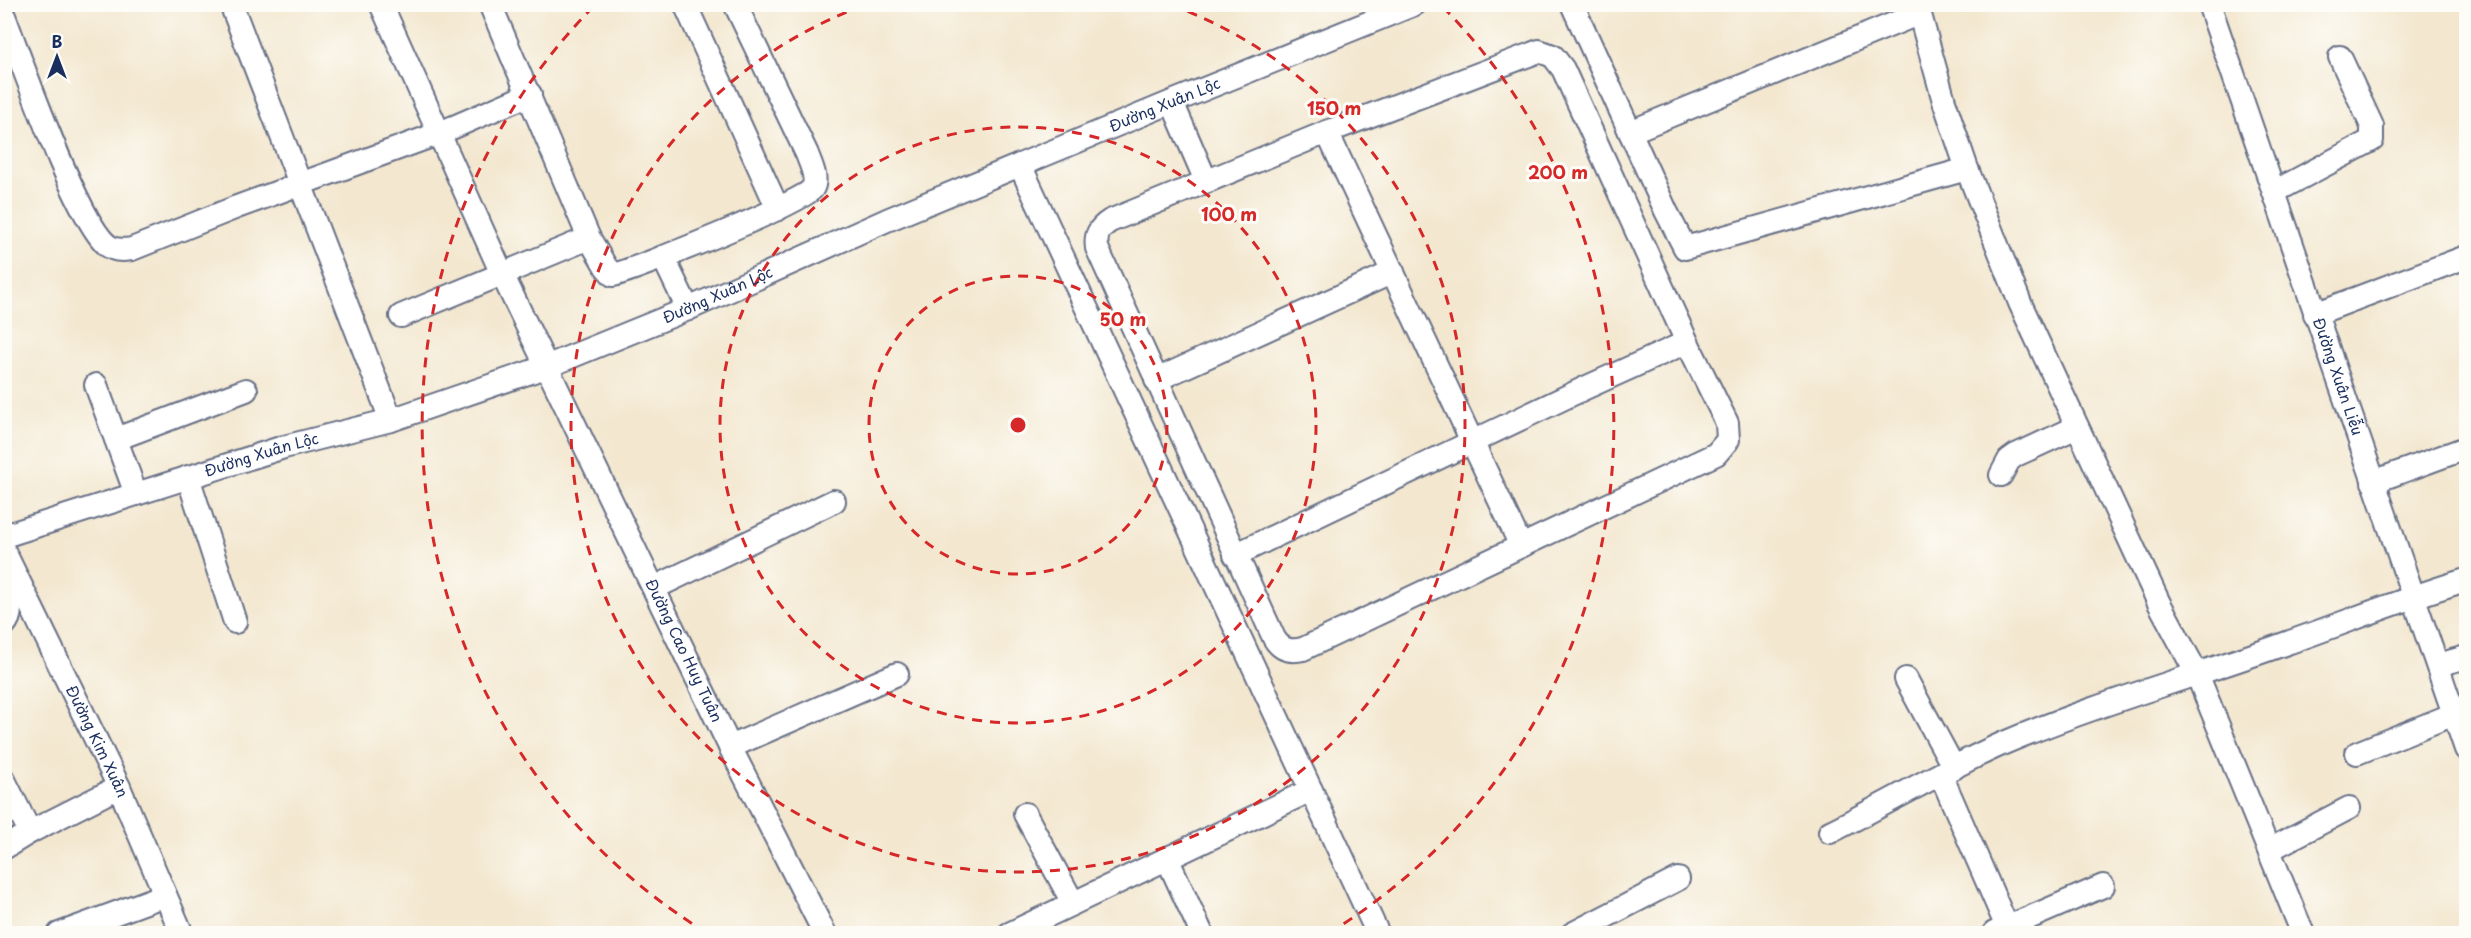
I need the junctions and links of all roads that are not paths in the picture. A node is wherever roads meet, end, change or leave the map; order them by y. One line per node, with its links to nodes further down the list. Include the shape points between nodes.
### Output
1 (231, 4): 20 (street)
2 (381, 4): 16 (street, Đường Cao Huy Tuân)
3 (490, 4): 12 (street)
4 (685, 4): 22 (street)
5 (735, 4): 22 (street, via 814,175 810,191)
6 (1415, 4): 13 (street, Đường Xuân Lộc)
7 (1572, 4): 15 (street)
8 (2209, 4): 21 (street, Đường Xuân Liễu)
9 (1918, 9): 15 (street); 18 (street)
10 (4, 16): 20 (street, via 64,170 84,210 110,247 119,251 132,249)
11 (2340, 57): 21 (street, via 2372,126 2372,140)
12 (530, 94): 16 (street); 23 (street)
13 (1172, 102): 17 (street, Đường Xuân Lộc); 19 (street)
14 (1327, 132): 19 (street); 26 (street); 31 (street, via 1532,52 1552,56 1563,69)
15 (1630, 132): 18 (street, via 1685,248)
16 (440, 133): 20 (street); 27 (street, Đường Cao Huy Tuân)
17 (1020, 165): 28 (street, Đường Xuân Lộc); 68 (street)
18 (1967, 169): 37 (street, via 2020,303)
19 (1206, 182): 33 (street, via 1110,221 1097,233 1097,248)
20 (300, 185): 36 (street)
21 (2274, 192): 29 (street, Đường Xuân Liễu)
22 (778, 208): 24 (street)
23 (589, 238): 24 (street, via 614,275); 27 (street)
24 (663, 257): 28 (street)
25 (2466, 257): 29 (street)
26 (1393, 272): 33 (street); 39 (street)
27 (502, 274): 30 (street); 32 (street, Đường Cao Huy Tuân)
28 (688, 309): 32 (street, Đường Xuân Lộc)
29 (2315, 314): 43 (street, Đường Xuân Liễu)
30 (401, 316)
31 (1687, 342): 39 (street); 47 (street, via 1727,423 1725,446 1716,454)
32 (548, 366): 36 (street, Đường Xuân Lộc); 51 (street, Đường Cao Huy Tuân)
33 (1156, 380): 49 (street)
34 (96, 385): 38 (street)
35 (246, 390): 38 (street)
36 (391, 420): 42 (street, Đường Xuân Lộc)
37 (2077, 427): 41 (street, via 2016,455); 59 (street)
38 (116, 439): 44 (street)
39 (1472, 441): 47 (street); 49 (street)
40 (2466, 448): 43 (street)
41 (2001, 475)
42 (188, 477): 44 (street, Đường Xuân Lộc); 54 (street)
43 (2373, 482): 53 (street, Đường Xuân Liễu)
44 (136, 494): 46 (street, Đường Xuân Lộc)
45 (834, 501): 51 (street)
46 (4, 536)
47 (1521, 546): 49 (street, via 1296,651 1278,644)
48 (4, 551): 67 (street, Đường Kim Xuân)
49 (1235, 555)
50 (2466, 580): 53 (street)
51 (654, 588): 62 (street, Đường Cao Huy Tuân)
52 (4, 589): 55 (street, via 11,608)
53 (2412, 596): 57 (street, Đường Xuân Liễu); 59 (street)
54 (235, 622)
55 (4, 625)
56 (2466, 657): 57 (street)
57 (2438, 665): 61 (street, Đường Xuân Liễu)
58 (897, 674): 62 (street)
59 (2197, 675): 65 (street, via 2032,732); 74 (street)
60 (1906, 680): 65 (street)
61 (2454, 714): 63 (street, Đường Xuân Liễu); 64 (street)
62 (730, 747): 83 (street, Đường Cao Huy Tuân)
63 (2466, 749)
64 (2357, 753)
65 (1947, 771): 72 (street); 80 (street)
66 (4, 780): 71 (street)
67 (119, 787): 71 (street); 78 (street, Đường Kim Xuân)
68 (1311, 790): 75 (street); 86 (street)
69 (2349, 808): 74 (street)
70 (1025, 814): 79 (street)
71 (30, 832): 73 (street)
72 (1830, 832)
73 (4, 848)
74 (2269, 850): 88 (street)
75 (1167, 858): 79 (street); 85 (street)
76 (1678, 879): 87 (street)
77 (2103, 886): 80 (street)
78 (165, 895): 81 (street); 82 (street, Đường Kim Xuân)
79 (1073, 903): 84 (street)
80 (2003, 931)
81 (63, 933)
82 (182, 933)
83 (825, 933)
84 (1009, 933)
85 (1202, 933)
86 (1378, 933)
87 (1572, 933)
88 (2303, 933)

